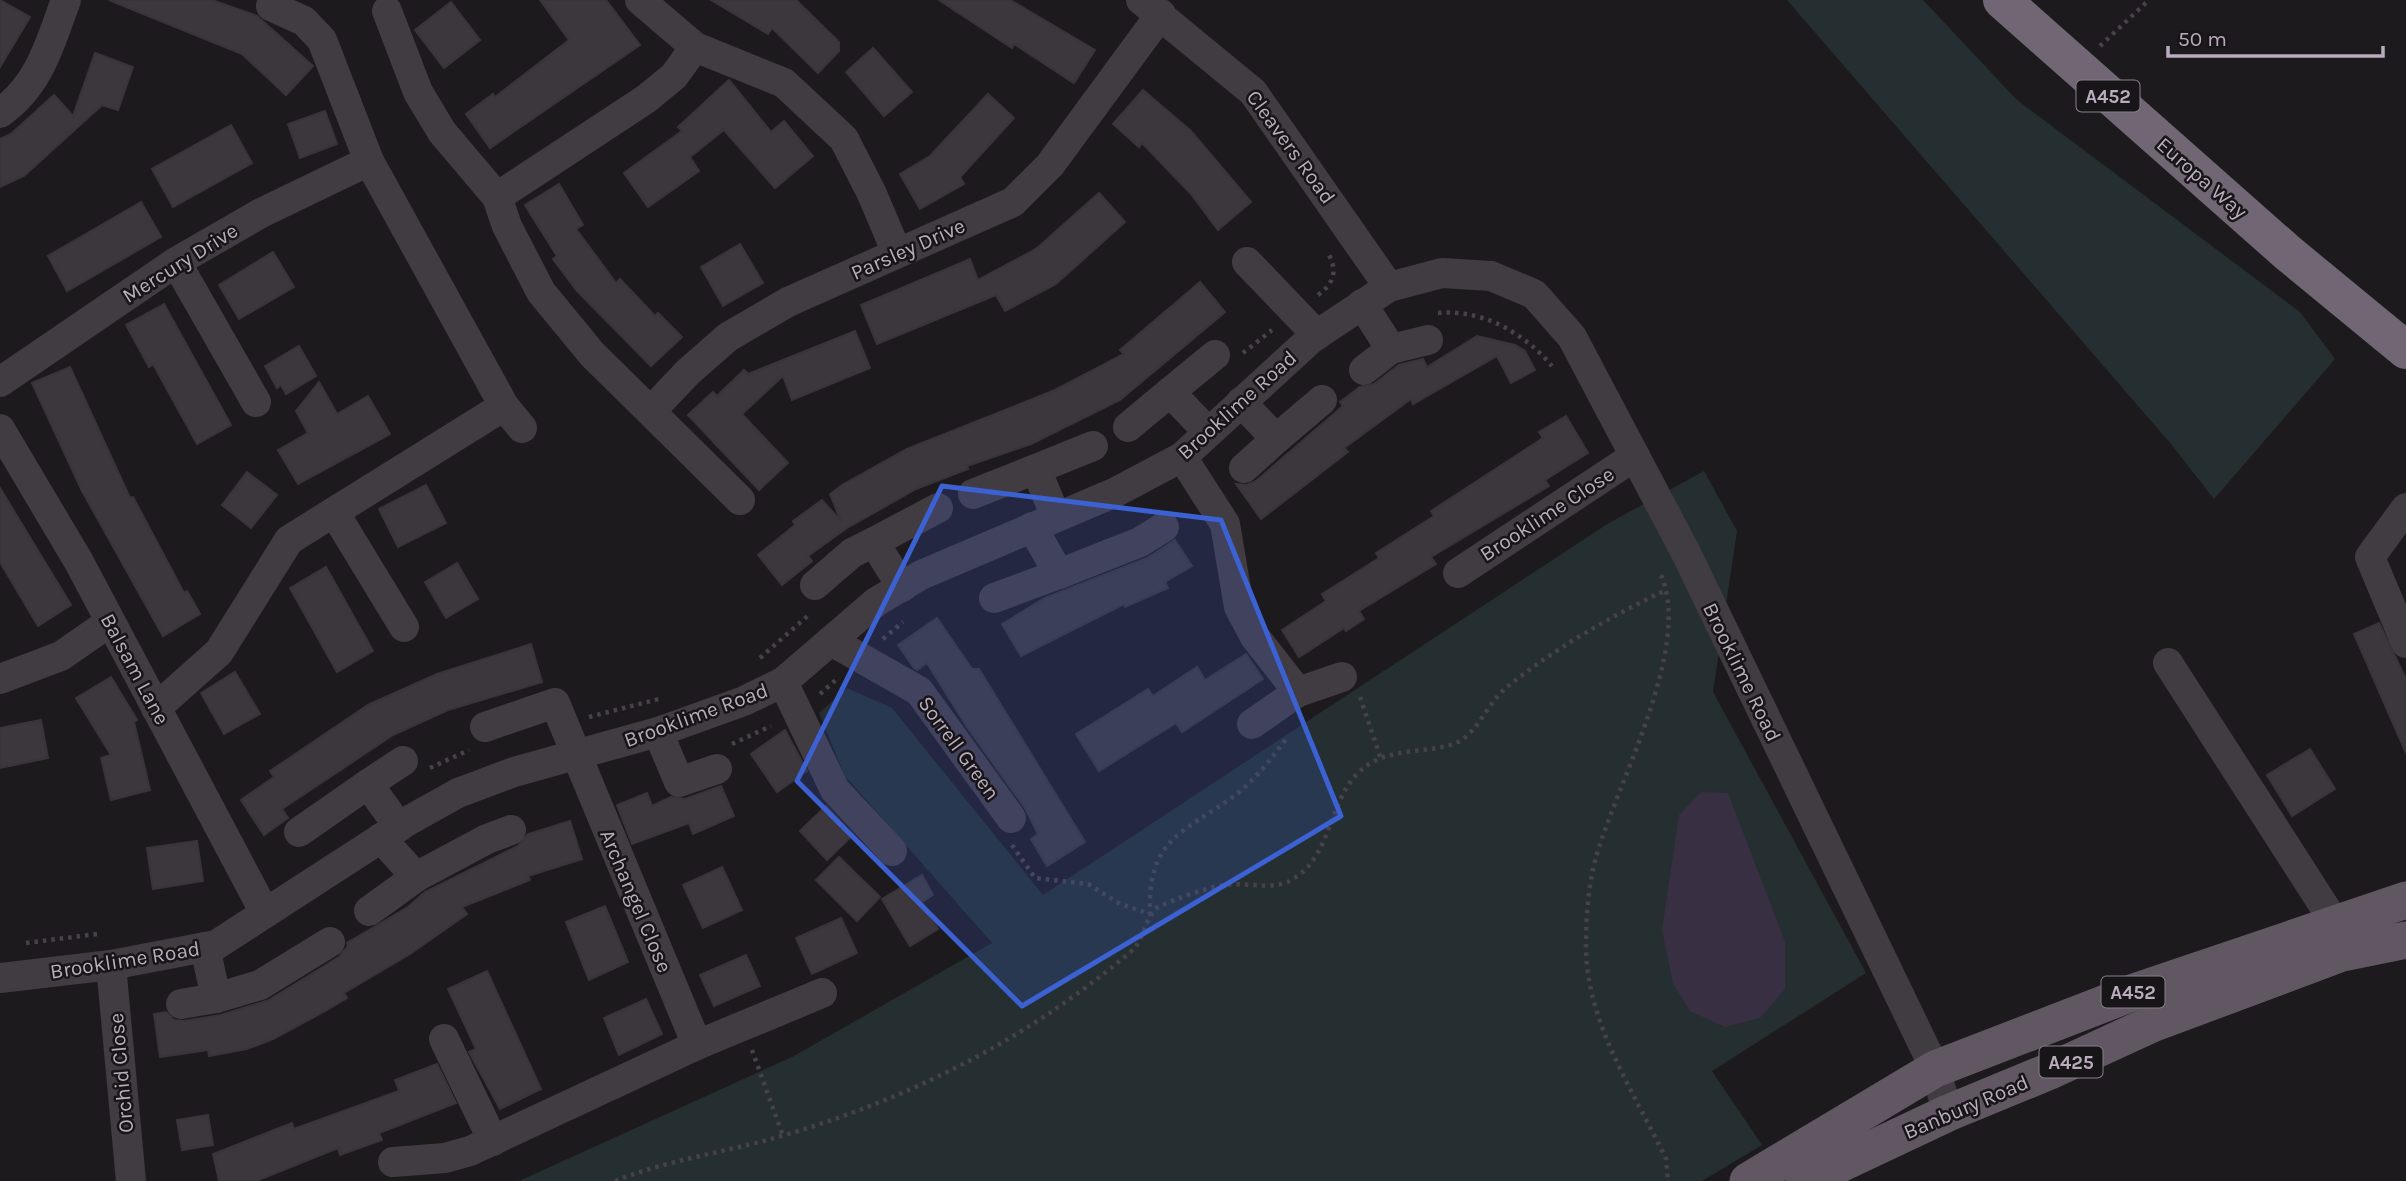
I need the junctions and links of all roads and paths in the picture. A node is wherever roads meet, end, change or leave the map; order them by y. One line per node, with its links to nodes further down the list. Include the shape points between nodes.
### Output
1 (66, 0): 10 (street, via 38,74)
2 (640, 0): 8 (street)
3 (2002, 0): 9 (highway, Europa Way / A452)
4 (2150, 0): 9 (path)
5 (271, 6): 11 (street, via 304,21 322,40)
6 (1151, 7): 13 (street, Parsley Drive, via 1050,165 1013,202); 16 (street, Cleavers Road, via 1254,92)
7 (387, 11): 12 (street, via 418,92 442,132)
8 (695, 47): 12 (street, via 674,76 646,99); 13 (street, via 784,83 844,139)
9 (2076, 68): 21 (highway, Europa Way / A452)
10 (0, 113)
11 (376, 174): 14 (street, Mercury Drive, via 261,213); 44 (street, via 513,417)
12 (497, 197): 30 (street, via 541,292 592,354)
13 (897, 253): 30 (street, Parsley Drive, via 788,302 728,337)
14 (176, 262): 25 (street, Mercury Drive); 28 (street)
15 (1247, 262): 19 (street)
16 (1389, 286): 17 (street, Brooklime Road); 36 (street, Brooklime Road, via 1442,274 1491,276 1534,294 1572,337)
17 (1362, 304): 19 (street, Brooklime Road); 20 (street)
18 (1427, 327): 20 (street); 24 (path, via 1453,312 1506,327 1536,349)
19 (1317, 335): 29 (street, Brooklime Road)
20 (1391, 349): 23 (street)
21 (2406, 350)
22 (1214, 355): 26 (street)
23 (1364, 370)
24 (1558, 377)
25 (0, 382)
26 (1170, 392): 31 (street); 33 (street)
27 (1321, 400): 34 (street)
28 (256, 402)
29 (1241, 402): 33 (street, Brooklime Road); 34 (street)
30 (651, 411): 41 (street)
31 (1128, 427)
32 (0, 429): 56 (street, Balsam Lane)
33 (1208, 432): 37 (street, Brooklime Road)
34 (1276, 439): 38 (street)
35 (1093, 446): 39 (street)
36 (1636, 456): 49 (street, Brooklime Close); 99 (street, Brooklime Road)
37 (1182, 457): 45 (street, Brooklime Road, via 1116,492); 65 (street, via 1225,524 1239,607 1255,637)
38 (1244, 468)
39 (1036, 469): 40 (street); 45 (street)
40 (973, 494)
41 (740, 500)
42 (938, 508): 47 (street)
43 (2406, 508): 59 (street, via 2370,557)
44 (334, 512): 57 (street); 66 (street, via 289,540 219,652)
45 (1044, 522): 50 (street); 52 (street, Brooklime Road)
46 (1164, 527): 50 (street, via 1140,542)
47 (874, 542): 51 (street, via 852,553); 52 (street)
48 (1657, 566): 53 (path)
49 (1458, 573)
50 (1059, 574): 54 (street)
51 (815, 584)
52 (902, 587): 58 (street, Brooklime Road, via 876,602)
53 (1666, 590): 74 (path, via 1604,623 1508,686 1459,741); 106 (path, via 1665,655 1595,860 1586,948 1599,1018 1665,1159)
54 (994, 598)
55 (911, 616): 60 (path)
56 (110, 622): 62 (street, via 61,656); 66 (street, Balsam Lane)
57 (404, 626)
58 (831, 640): 60 (street, Sorrell Green); 63 (street, Brooklime Road)
59 (2406, 643)
60 (861, 658): 67 (path); 77 (street, Sorrell Green, via 919,691)
61 (2168, 663): 87 (street)
62 (0, 679)
63 (783, 682): 67 (street); 70 (street, Brooklime Road, via 735,690)
64 (1345, 690): 65 (street); 74 (path, via 1360,697)
65 (1298, 692): 68 (street)
66 (156, 708): 85 (street, Balsam Lane)
67 (796, 712): 73 (path); 81 (street, via 835,790)
68 (1252, 724)
69 (485, 727): 72 (street, Archangel Close, via 555,703)
70 (658, 732): 72 (street, Brooklime Road); 73 (street, via 670,786)
71 (1291, 732): 86 (path, via 1234,796 1170,840 1151,883)
72 (576, 757): 80 (street, Brooklime Road, via 514,772 458,793); 98 (street, Archangel Close)
73 (723, 757)
74 (1381, 759): 86 (path, via 1352,780 1315,858 1295,879 1276,886 1226,884 1173,900)
75 (403, 761): 76 (street)
76 (368, 784): 79 (street); 80 (street)
77 (1011, 818): 86 (path, via 999,827 1035,878 1088,884 1120,904)
78 (511, 830): 82 (street)
79 (299, 832)
80 (390, 833): 82 (street); 85 (street, Brooklime Road)
81 (892, 851)
82 (416, 877): 84 (street)
83 (2406, 900): 87 (main road)
84 (369, 911)
85 (265, 913): 90 (street, Brooklime Road, via 216,945)
86 (1150, 914): 101 (path, via 1134,949 1082,993 1017,1036 909,1091)
87 (2335, 923): 99 (main road, A452, via 2137,991)
88 (2406, 940): 100 (main road, Banbury Road / A425, via 2342,953 2152,1024)
89 (330, 942): 94 (street, via 260,985)
90 (205, 947): 91 (street, Brooklime Road); 94 (street)
91 (111, 965): 92 (street, Brooklime Road); 104 (street, Orchid Close)
92 (0, 978)
93 (822, 993): 96 (street)
94 (216, 998): 95 (street)
95 (181, 1004)
96 (743, 1027): 98 (street); 101 (path)
97 (444, 1039): 102 (street)
98 (697, 1045): 102 (street)
99 (1935, 1069): 100 (street, Brooklime Road); 107 (main road, A452)
100 (1948, 1113): 108 (main road, Banbury Road / A425)
101 (783, 1136): 105 (path, via 646,1168)
102 (493, 1141): 103 (street, via 444,1158)
103 (393, 1162)
104 (131, 1181)
105 (615, 1181)
106 (1668, 1181)
107 (1748, 1181)
108 (1804, 1181)

